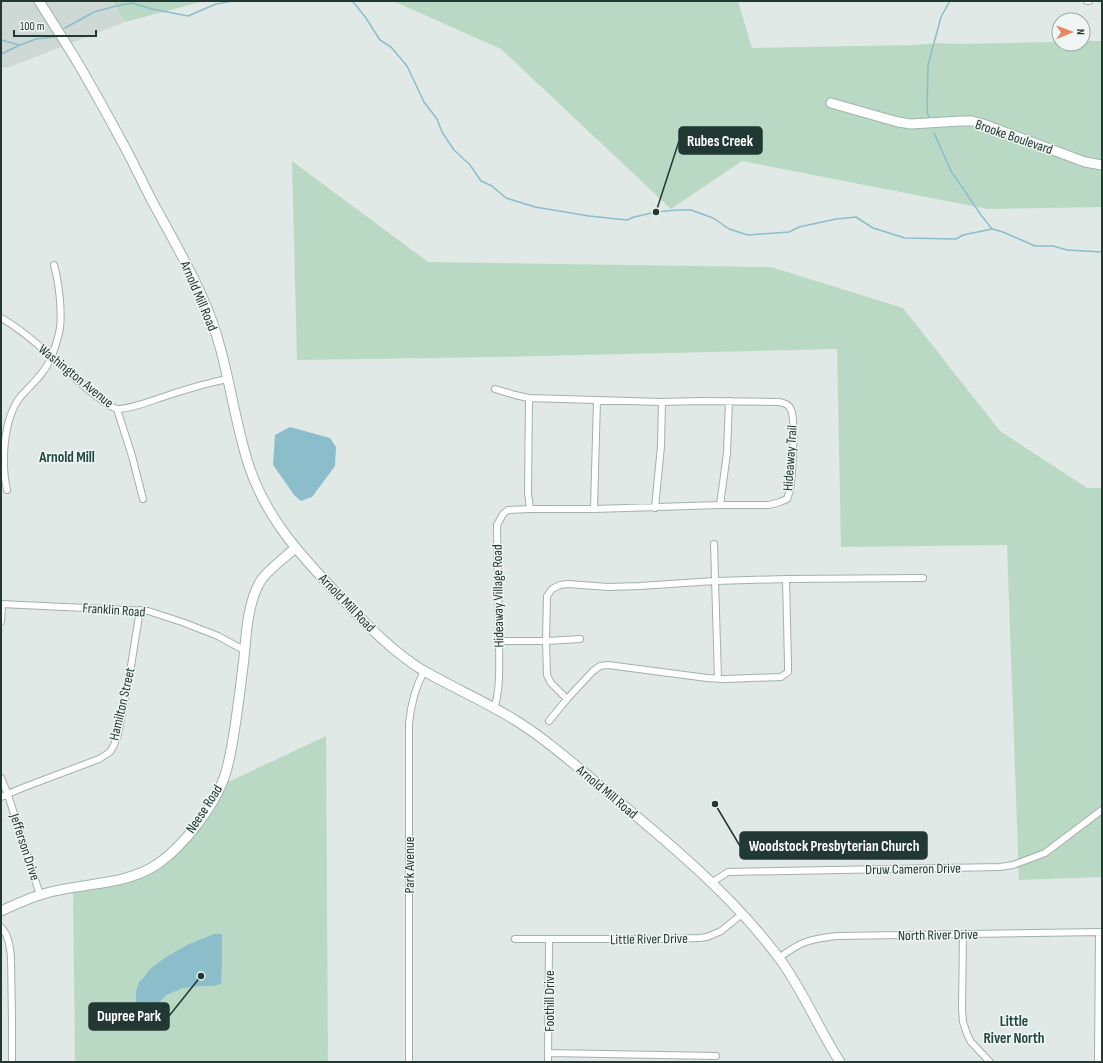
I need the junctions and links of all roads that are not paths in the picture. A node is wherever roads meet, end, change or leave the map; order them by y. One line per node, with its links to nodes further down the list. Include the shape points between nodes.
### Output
1 (39, 1): 7 (main road, Arnold Mill Road, via 78,63 193,276 210,315)
2 (831, 103): 3 (main road, Brooke Boulevard, via 911,124 960,121 978,123 1085,162)
3 (1102, 165)
4 (54, 264): 6 (street, via 59,293 60,329)
5 (1, 318): 6 (street, Washington Avenue)
6 (51, 356): 13 (street, Washington Avenue, via 98,397); 14 (street, via 46,367 14,406 12,412 4,451)
7 (228, 379): 13 (street, Washington Avenue); 21 (main road, Arnold Mill Road, via 243,447 254,480 280,529)
8 (495, 389): 9 (street, Hideaway Trail)
9 (529, 398): 10 (street, Hideaway Trail); 18 (street)
10 (597, 400): 12 (street, Hideaway Trail); 19 (street)
11 (729, 401): 12 (street, Hideaway Trail); 16 (street, via 727,453); 16 (street, Hideaway Trail, via 779,402 791,408 793,415 790,490 787,499 769,505)
12 (662, 402): 17 (street, via 662,446)
13 (117, 409): 15 (street)
14 (7, 490)
15 (143, 499)
16 (720, 505): 17 (street, Hideaway Trail)
17 (655, 508): 19 (street, Hideaway Trail)
18 (530, 509): 19 (street, Hideaway Trail); 30 (street, Hideaway Village Road, via 508,510 497,525)
19 (594, 509)
20 (714, 544): 24 (street)
21 (295, 548): 31 (main road, Neese Road, via 261,580 252,602); 32 (main road, Arnold Mill Road, via 375,633)
22 (923, 578): 23 (street)
23 (786, 579): 24 (street); 33 (street, via 788,672 781,677)
24 (715, 581): 29 (street, via 608,587 560,585 552,589 547,596); 33 (street)
25 (1, 604): 26 (street, Franklin Road); 27 (street)
26 (140, 610): 31 (street, Franklin Road, via 182,622); 38 (street, Hamilton Street, via 118,734 110,752 99,759)
27 (1, 622)
28 (580, 639): 29 (street)
29 (546, 640): 30 (street); 34 (street, via 547,675 551,683)
30 (499, 641): 35 (street, Hideaway Village Road, via 498,694)
31 (245, 648): 42 (main road, Neese Road, via 230,755 222,784 189,833 159,863 140,874)
32 (424, 671): 35 (main road, Arnold Mill Road); 54 (street, Park Avenue, via 413,696 410,712)
33 (718, 679): 34 (street, via 600,666)
34 (567, 699): 36 (street)
35 (494, 708): 41 (main road, Arnold Mill Road, via 549,744 651,828)
36 (549, 722)
37 (1, 778): 38 (street, Jefferson Drive)
38 (8, 795): 39 (street, Hamilton Street); 42 (street, Jefferson Drive)
39 (1, 797)
40 (1102, 810): 41 (street, Druw Cameron Drive, via 1045,853 1013,865 728,872)
41 (712, 883): 44 (main road, Arnold Mill Road)
42 (40, 894): 43 (main road, Neese Road)
43 (1, 911)
44 (742, 914): 49 (street, Little River Drive, via 721,931 700,938); 50 (main road, Arnold Mill Road)
45 (1, 927): 53 (street, via 10,943)
46 (1100, 932): 47 (street, North River Drive); 58 (street)
47 (963, 934): 50 (street, North River Drive, via 821,938 801,943); 57 (street, via 963,1022 971,1042)
48 (515, 939): 49 (street, Little River Drive)
49 (549, 940): 51 (street, Foothill Drive)
50 (779, 958): 56 (main road, Arnold Mill Road)
51 (548, 1053): 52 (street); 55 (street, Foothill Drive)
52 (716, 1056)
53 (12, 1062)
54 (409, 1062)
55 (548, 1062)
56 (840, 1062)
57 (990, 1062)
58 (1098, 1062)

